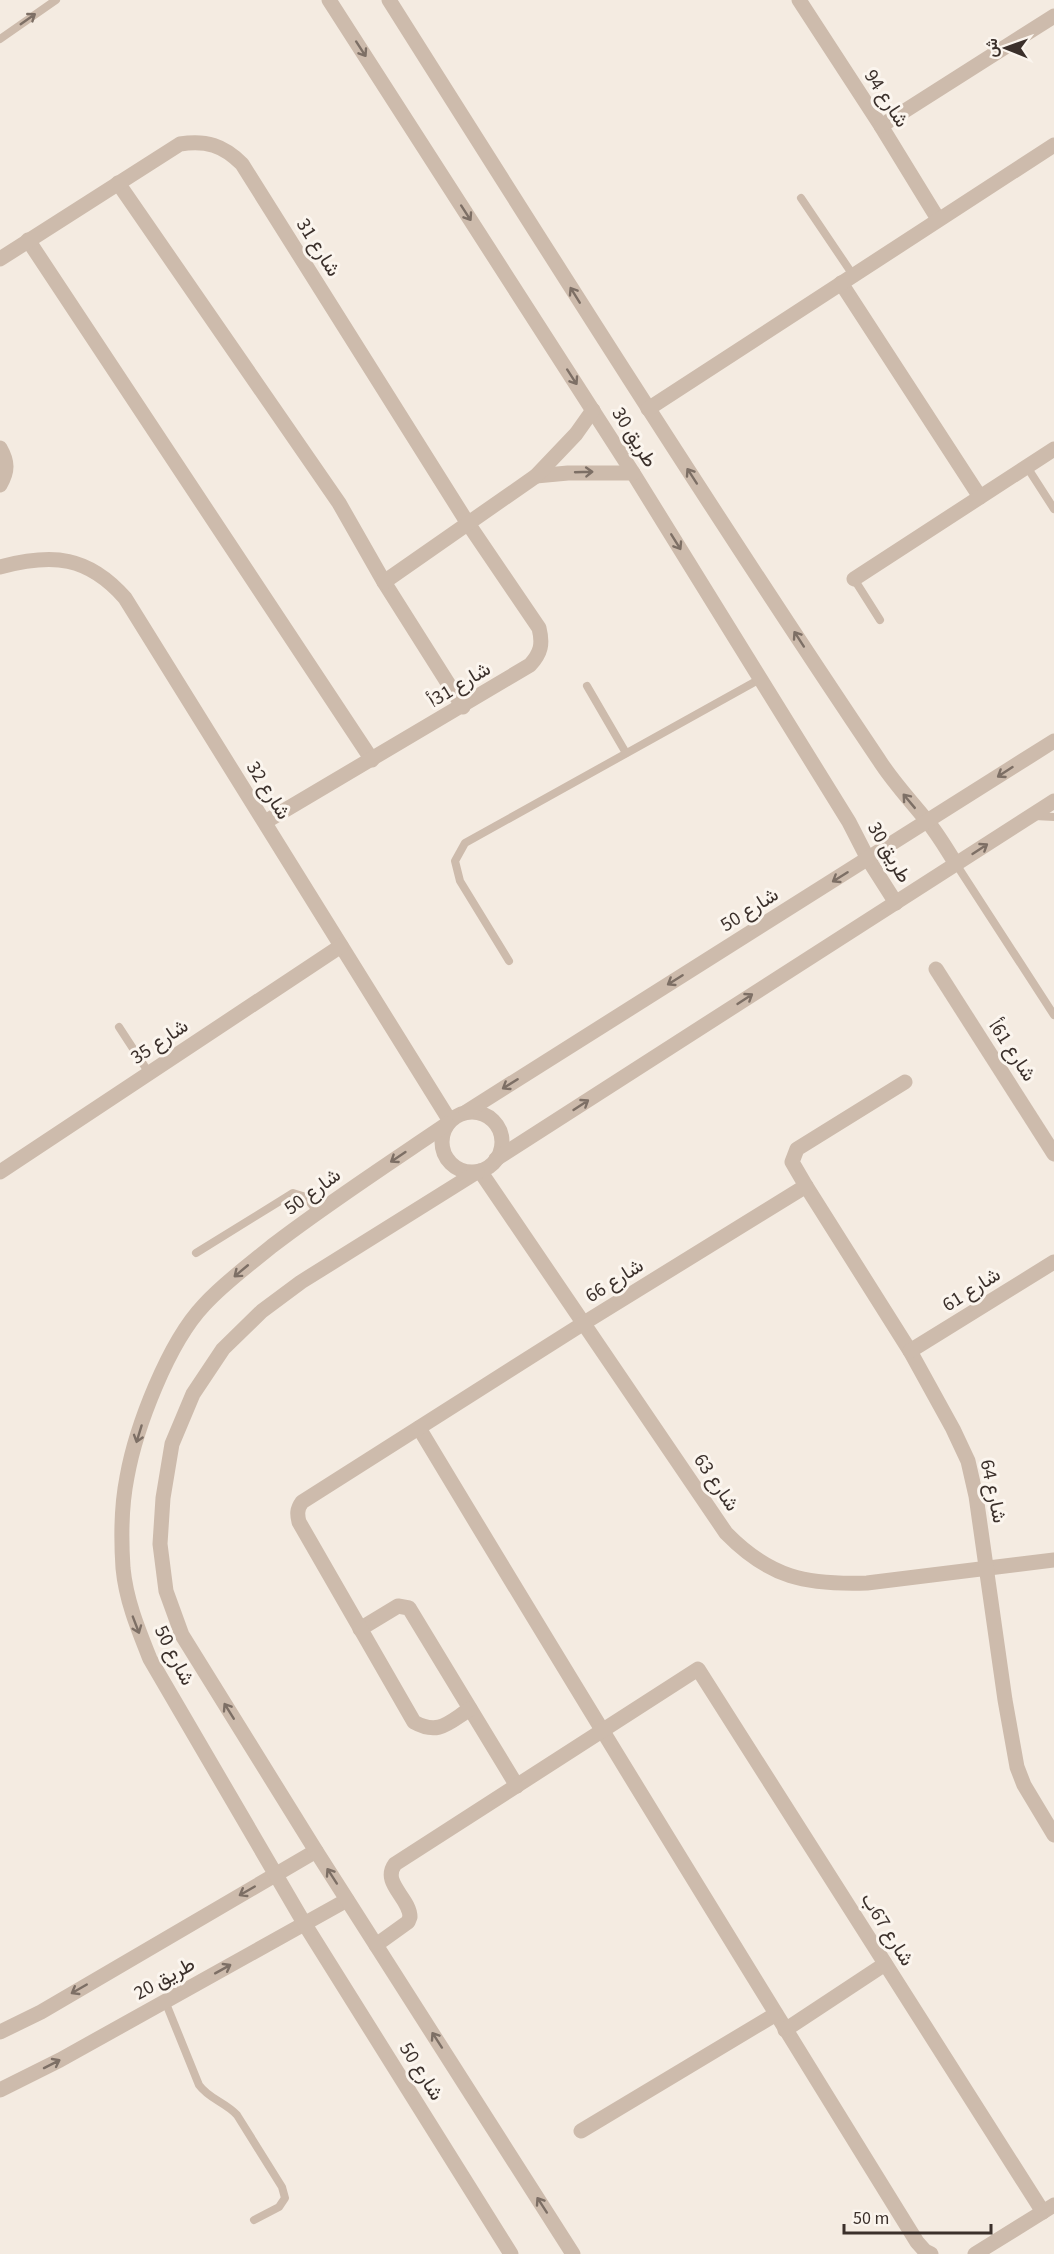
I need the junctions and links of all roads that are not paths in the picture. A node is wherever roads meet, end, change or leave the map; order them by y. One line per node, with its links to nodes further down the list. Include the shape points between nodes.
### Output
1 (56, 0): 6 (lane, one-way to 1)
2 (329, 0): 16 (street, طريق 30, one-way to 16)
3 (389, 0): 15 (street, طريق 30, one-way to 3)
4 (799, 0): 7 (street, شارع 94)
5 (1054, 16): 7 (street)
6 (0, 39)
7 (880, 126): 11 (street, شارع 94)
8 (1054, 145): 11 (street)
9 (118, 183): 12 (street, شارع 31); 25 (street, شارع 31, via 180,144 197,141 230,151 242,164); 28 (street, via 339,503)
10 (801, 198): 14 (lane)
11 (938, 219): 14 (street)
12 (28, 240): 13 (street, شارع 31); 35 (street)
13 (0, 259)
14 (847, 279): 15 (street); 23 (street)
15 (648, 409): 39 (street, طريق 30, one-way to 15, via 910,804 880,762)
16 (593, 410): 20 (street, طريق 30); 21 (street)
17 (0, 448): 22 (street, via 7,468)
18 (1054, 449): 19 (street)
19 (1027, 467): 23 (street); 24 (lane)
20 (633, 473): 21 (street, one-way to 20); 30 (street, طريق 30, one-way to 30)
21 (536, 476): 25 (street)
22 (0, 485)
23 (980, 497): 27 (street)
24 (1054, 509)
25 (467, 522): 28 (street); 32 (street, شارع 31أ, via 539,628 541,648 530,665)
26 (0, 567): 40 (street, شارع 32, via 35,559 58,560 79,564 107,578 125,598)
27 (854, 579): 29 (lane)
28 (384, 582): 32 (street)
29 (880, 620)
30 (760, 679): 34 (lane); 41 (street, طريق 30)
31 (587, 686): 34 (lane)
32 (463, 706): 35 (street, شارع 31أ)
33 (1054, 741): 39 (street, شارع 50, one-way to 39)
34 (626, 753): 45 (lane, via 465,843 455,861 460,881)
35 (372, 760): 40 (street, شارع 31أ)
36 (1054, 801): 37 (street)
37 (1032, 815): 38 (lane); 42 (street, one-way to 37)
38 (1054, 817)
39 (928, 821): 41 (street, شارع 50); 42 (street, طريق 30)
40 (264, 822): 44 (street, شارع 32)
41 (868, 859): 43 (street, طريق 30); 51 (street, شارع 50, one-way to 51)
42 (956, 864): 43 (street); 47 (lane)
43 (896, 903): 54 (street, one-way to 43)
44 (341, 946): 49 (street, شارع 35); 52 (street, شارع 32)
45 (509, 961)
46 (936, 969): 53 (street, شارع 61أ)
47 (1054, 1015)
48 (119, 1027): 49 (lane)
49 (149, 1073): 56 (street, شارع 35)
50 (905, 1082): 57 (street, via 797,1149 792,1162)
51 (466, 1112): 52 (street); 54 (street, via 484,1114 497,1125 502,1142)
52 (448, 1123): 55 (street, via 441,1141 446,1158 460,1170); 58 (street, شارع 50, one-way to 58)
53 (1054, 1154)
54 (496, 1159): 55 (street)
55 (479, 1171): 61 (street, شارع 63); 71 (street, شارع 50, one-way to 55, via 182,1635 166,1591 160,1544 172,1444 193,1394 223,1349 262,1311 301,1282)
56 (0, 1172)
57 (806, 1186): 61 (street, شارع 66); 62 (street, شارع 64)
58 (317, 1212): 59 (lane, via 306,1197 293,1193); 72 (street, شارع 50, one-way to 72, via 202,1306 174,1346 140,1431 127,1476 121,1523 123,1570 133,1615 150,1659)
59 (196, 1253)
60 (1054, 1262): 62 (street, شارع 61)
61 (584, 1323): 63 (street, شارع 66); 65 (street, شارع 63, via 726,1533 765,1565 791,1577 843,1584)
62 (910, 1351): 65 (street, شارع 64, via 968,1461)
63 (419, 1428): 66 (street, شارع 66, via 302,1502 297,1512); 68 (street)
64 (1054, 1560): 65 (street, شارع 63)
65 (986, 1568): 70 (street, شارع 64, via 1017,1767)
66 (360, 1629): 67 (street, via 414,1722 432,1729 442,1727); 67 (street, via 398,1606 409,1608)
67 (470, 1709): 69 (street)
68 (602, 1732): 69 (street); 76 (street, شارع 67ب, via 698,1669); 78 (street)
69 (517, 1786): 75 (street, via 395,1864 391,1880 410,1917)
70 (1054, 1836)
71 (316, 1851): 72 (street, طريق 20); 73 (street, شارع 50, one-way to 71)
72 (275, 1874): 74 (street, شارع 50); 80 (street, طريق 20, one-way to 80)
73 (347, 1900): 74 (street, طريق 20); 75 (street, شارع 50)
74 (304, 1923): 77 (street, طريق 20, one-way to 74); 85 (street, شارع 50)
75 (376, 1945): 86 (street, شارع 50, one-way to 75)
76 (885, 1964): 79 (street); 83 (street, شارع 67ب)
77 (165, 2001): 81 (street, طريق 20, one-way to 77); 84 (lane, via 198,2085 206,2095 228,2105 237,2115 282,2187 285,2198 279,2207)
78 (776, 2014): 79 (street); 82 (street)
79 (785, 2030): 87 (street, via 917,2242)
80 (0, 2032)
81 (0, 2090)
82 (581, 2131)
83 (1049, 2208): 88 (street)
84 (254, 2220)
85 (511, 2254)
86 (573, 2254)
87 (931, 2254)
88 (975, 2254)

